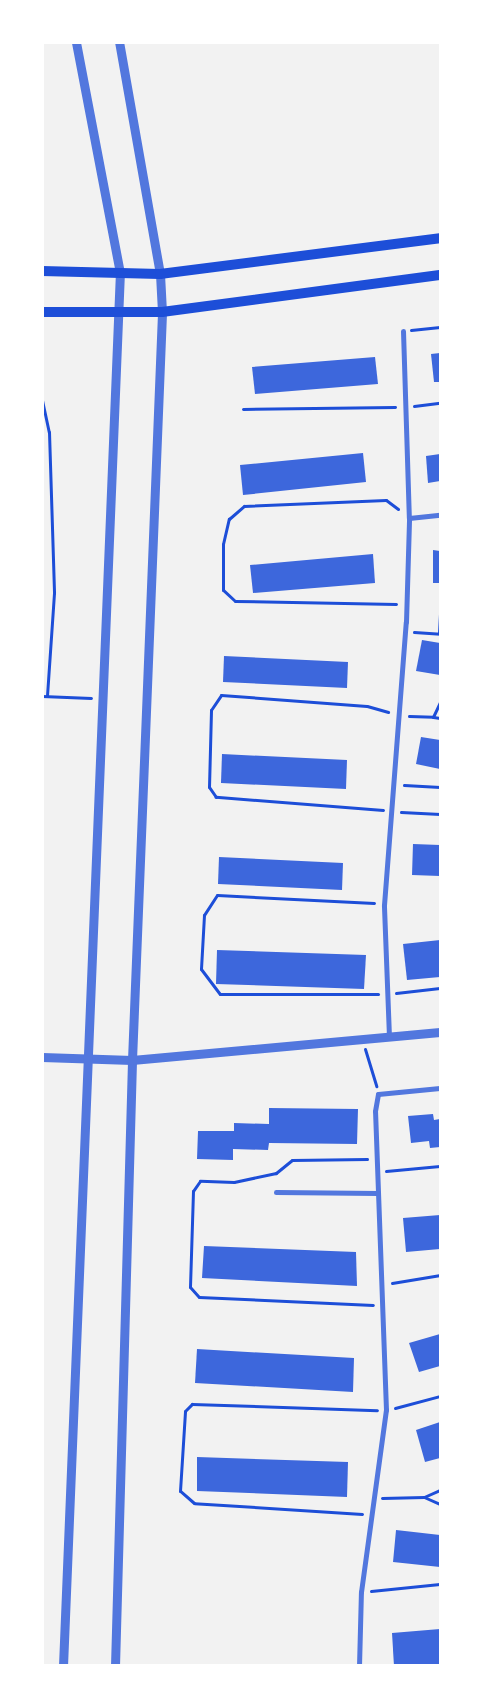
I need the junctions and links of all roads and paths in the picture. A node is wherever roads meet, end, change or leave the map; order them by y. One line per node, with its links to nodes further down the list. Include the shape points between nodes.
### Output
1 (76, 42): 5 (street)
2 (119, 42): 6 (street)
3 (440, 238): 6 (main road)
4 (42, 271): 5 (main road)
5 (120, 273): 6 (main road); 10 (street)
6 (160, 274): 9 (street)
7 (440, 275): 9 (main road)
8 (42, 312): 10 (main road)
9 (162, 312): 10 (main road); 42 (street)
10 (119, 315): 25 (street)
11 (440, 327): 12 (path)
12 (403, 331): 15 (street)
13 (42, 400): 24 (path, via 50,432 54,593)
14 (440, 402): 15 (path)
15 (406, 407): 16 (path); 18 (street)
16 (243, 409)
17 (440, 515): 18 (street)
18 (409, 518): 19 (street); 19 (path, via 386,500 244,506 229,519 223,544 224,590 234,601)
19 (407, 604): 21 (street)
20 (440, 612): 22 (path)
21 (405, 631): 22 (path); 27 (street)
22 (440, 634)
23 (42, 696): 24 (path)
24 (48, 696): 25 (path)
25 (101, 698): 41 (street)
26 (440, 702): 28 (path)
27 (398, 715): 28 (path); 30 (street); 32 (path, via 367,706 221,696 211,710 209,787 216,797)
28 (433, 717): 29 (path)
29 (440, 718)
30 (392, 785): 31 (path); 32 (street)
31 (440, 787)
32 (390, 811): 33 (path); 34 (street)
33 (440, 814)
34 (384, 905): 36 (street); 36 (path, via 363,900 217,895 204,915 201,969 220,994)
35 (440, 988): 36 (path)
36 (388, 994): 38 (street)
37 (440, 1032): 38 (street)
38 (390, 1037): 39 (street)
39 (363, 1040): 42 (street); 44 (path)
40 (42, 1057): 41 (street)
41 (85, 1059): 42 (street); 62 (street)
42 (132, 1060): 63 (street)
43 (440, 1088): 44 (street)
44 (378, 1094): 45 (street)
45 (377, 1159): 47 (street); 52 (path, via 292,1160 276,1173 234,1182 200,1181 193,1191 190,1287 199,1297)
46 (440, 1166): 47 (path)
47 (378, 1171): 49 (street)
48 (276, 1192): 49 (street)
49 (378, 1193): 51 (street)
50 (440, 1275): 51 (path)
51 (382, 1285): 52 (street)
52 (382, 1306): 54 (street)
53 (440, 1396): 54 (path)
54 (386, 1410): 57 (street); 59 (path, via 192,1404 185,1411 180,1491 194,1503)
55 (440, 1490): 56 (path)
56 (424, 1497): 57 (path); 58 (path)
57 (376, 1499): 59 (street)
58 (440, 1504)
59 (372, 1515): 61 (street)
60 (440, 1584): 61 (path)
61 (360, 1592): 64 (street)
62 (63, 1666)
63 (115, 1666)
64 (359, 1666)

